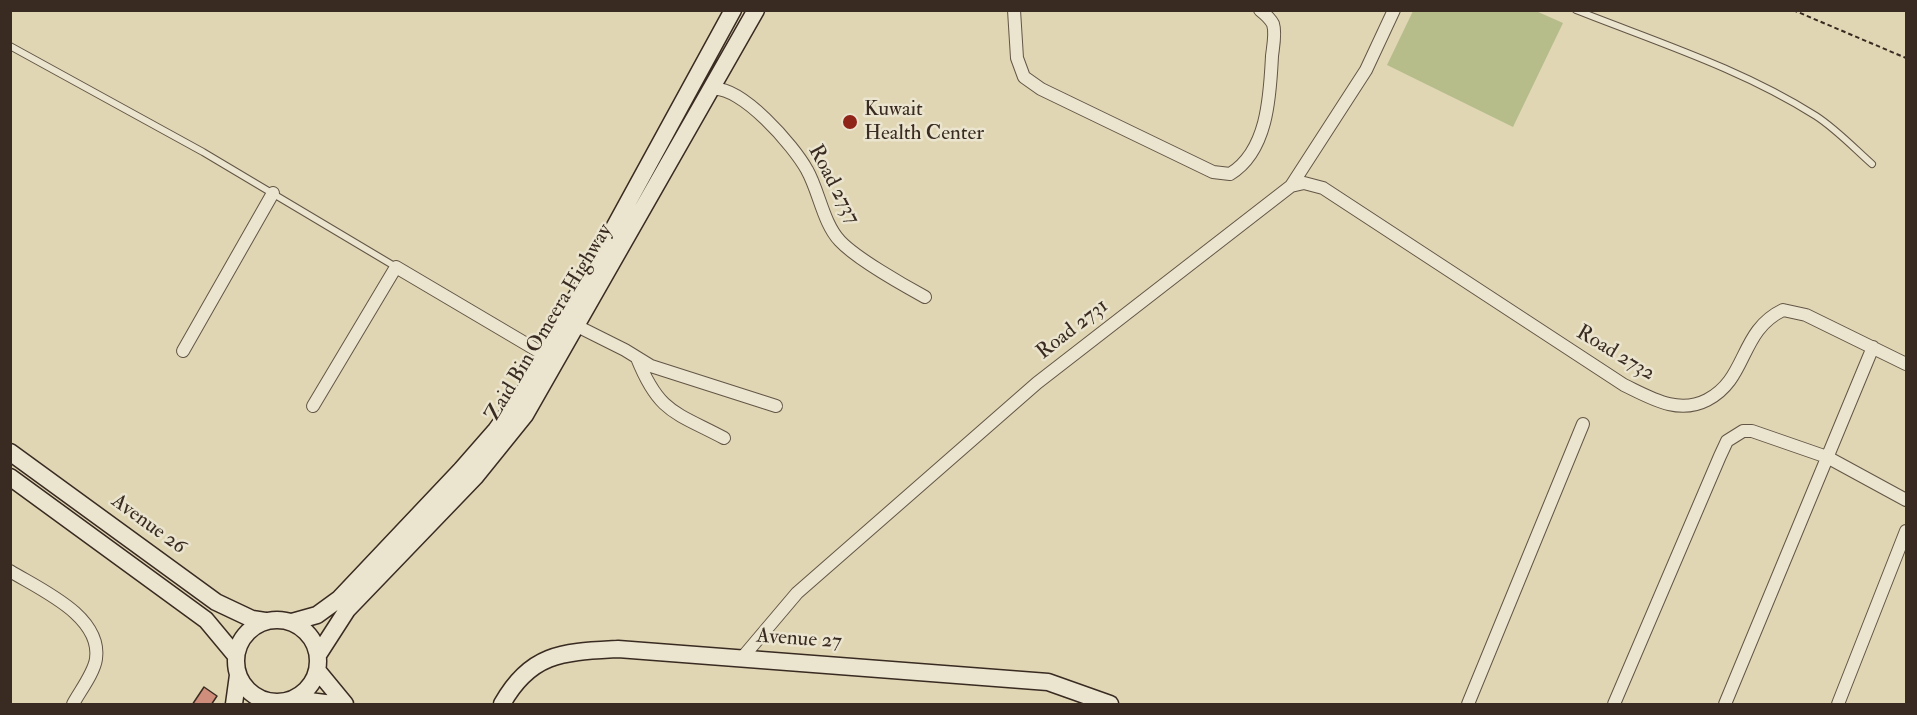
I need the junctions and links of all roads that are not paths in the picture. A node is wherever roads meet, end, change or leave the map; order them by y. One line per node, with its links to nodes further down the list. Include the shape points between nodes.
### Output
1 (733, 10): 8 (street, Zaid Bin Omeera Highway)
2 (756, 10): 9 (street, Zaid Bin Omeera Highway)
3 (1014, 10): 4 (street, via 1017,58 1024,77 1041,89 1213,172 1230,174 1245,162 1254,147 1270,93 1274,27)
4 (1260, 10)
5 (1394, 10): 12 (street, Road 2731, via 1366,70)
6 (1576, 10): 11 (lane, via 1769,89 1818,117)
7 (10, 46): 13 (lane)
8 (698, 73): 9 (street); 19 (street, Zaid Bin Omeera Highway)
9 (720, 74): 10 (street, Zaid Bin Omeera Highway)
10 (712, 89): 15 (street, Road 2737, via 723,89 738,97 783,138 807,169 838,240); 16 (street, Zaid Bin Omeera Highway)
11 (1872, 164)
12 (1291, 186): 17 (street, Road 2732, via 1304,183 1323,188 1624,385 1656,401 1693,407 1719,393 1733,377 1761,324 1783,310 1806,315); 35 (street, Road 2731, via 1037,383 797,592)
13 (273, 193): 14 (lane); 18 (street)
14 (396, 267): 19 (street); 22 (street)
15 (925, 297)
16 (577, 326): 20 (street); 36 (street, Zaid Bin Omeera Highway, via 509,437 359,596 336,624)
17 (1873, 347): 21 (street, Road 2732); 27 (street)
18 (183, 351)
19 (545, 356): 33 (street, Zaid Bin Omeera Highway, via 490,437 355,583 329,608)
20 (637, 358): 23 (street); 25 (street, via 647,384 665,407)
21 (1906, 364)
22 (313, 406)
23 (776, 406)
24 (1583, 424): 45 (street)
25 (724, 438)
26 (10, 452): 32 (street, Avenue 26, via 216,602 252,619)
27 (1827, 457): 29 (street); 46 (street, via 1752,430 1727,441); 47 (street)
28 (10, 477): 34 (street, Avenue 26, via 206,620)
29 (1906, 500)
30 (1906, 531): 48 (street)
31 (10, 571): 39 (street, via 75,614 95,637 96,660)
32 (266, 621): 33 (street); 34 (street, via 245,634)
33 (291, 622): 36 (street, via 306,632)
34 (236, 656): 37 (street)
35 (742, 658): 43 (street, Avenue 27, via 618,650 566,652 540,662 524,675); 44 (street, Avenue 27, via 1048,682)
36 (318, 662): 38 (street, via 308,687); 42 (street)
37 (238, 675): 38 (street, via 250,692); 40 (street)
38 (283, 702): 41 (street)
39 (73, 705)
40 (234, 705)
41 (333, 705)
42 (345, 705)
43 (502, 705)
44 (1110, 705)
45 (1468, 705)
46 (1614, 705)
47 (1725, 705)
48 (1838, 705)

